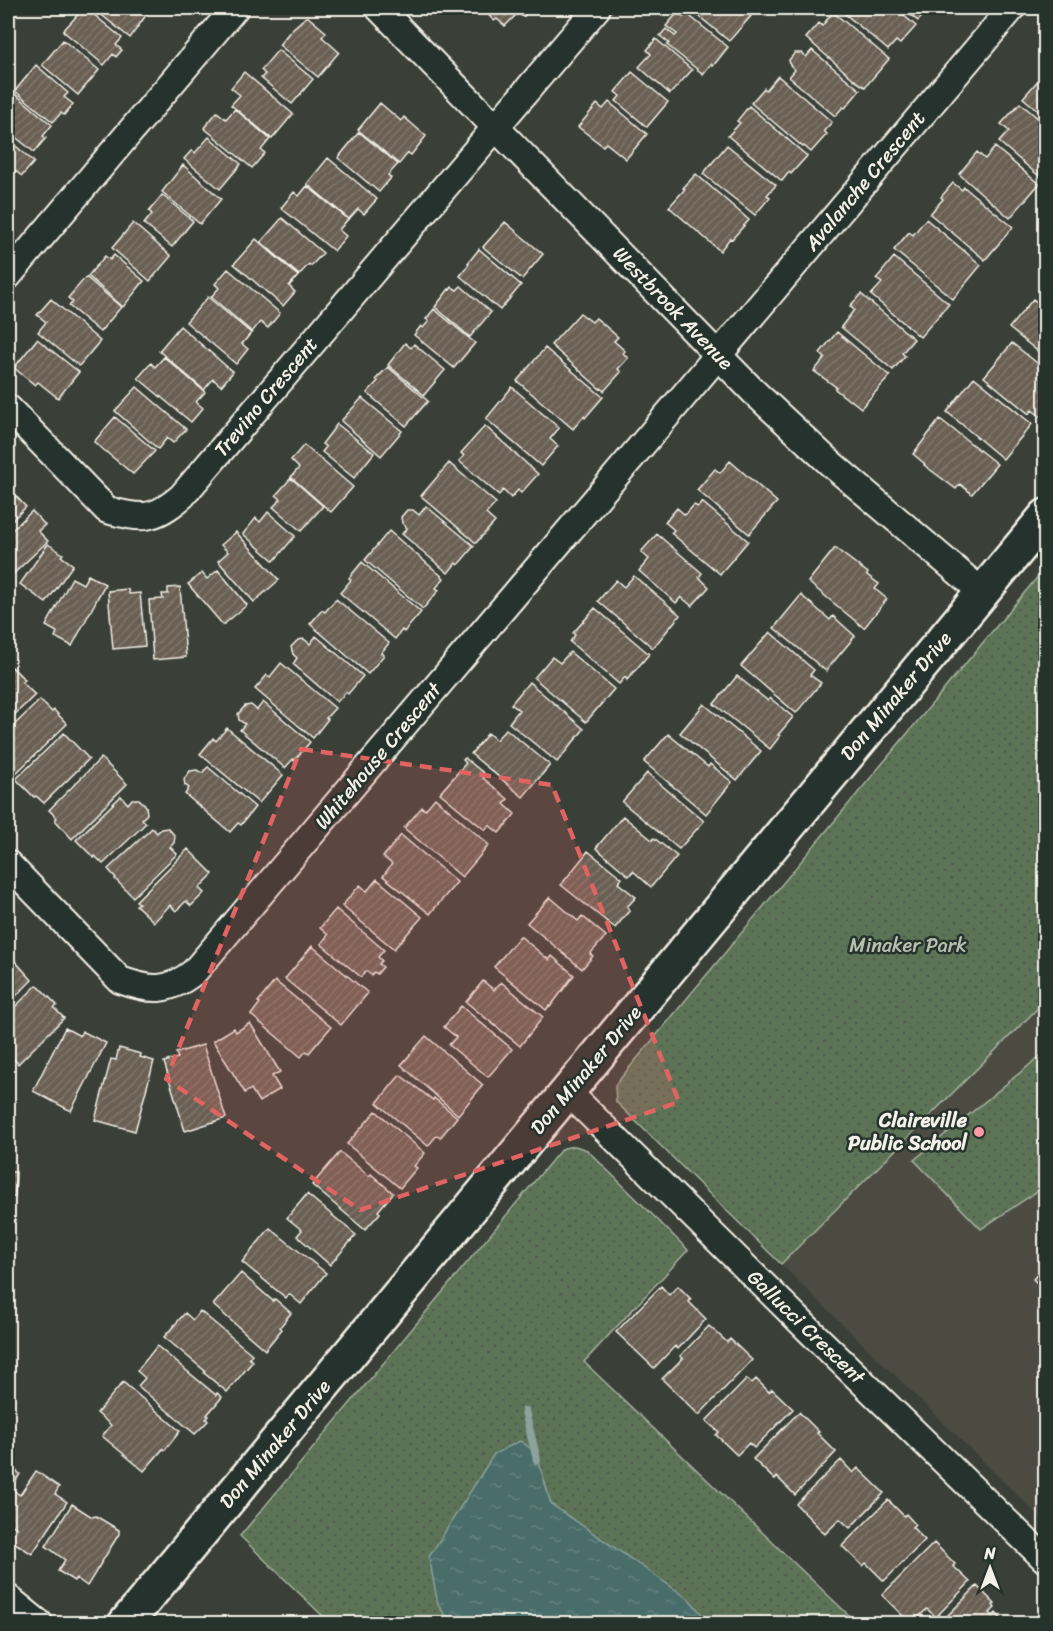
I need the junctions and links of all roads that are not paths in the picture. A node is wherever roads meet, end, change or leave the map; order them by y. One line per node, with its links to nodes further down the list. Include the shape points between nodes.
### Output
1 (235, 8): 6 (street)
2 (379, 8): 5 (street, Westbrook Avenue)
3 (597, 8): 5 (street, Trevino Crescent)
4 (1012, 8): 7 (street, Avalanche Crescent)
5 (495, 126): 7 (street, Westbrook Avenue); 8 (street, Trevino Crescent, via 167,509 148,517 107,510)
6 (8, 276)
7 (719, 355): 10 (street, Westbrook Avenue, via 829,462); 11 (street, Whitehouse Crescent, via 194,972 180,983 160,988 120,980)
8 (8, 408)
9 (1046, 516): 10 (street, Don Minaker Drive)
10 (982, 592): 12 (street, Don Minaker Drive)
11 (8, 864)
12 (568, 1092): 13 (street, Gallucci Crescent); 16 (street, Don Minaker Drive)
13 (1046, 1560)
14 (8, 1598): 15 (street)
15 (40, 1623)
16 (125, 1623)

